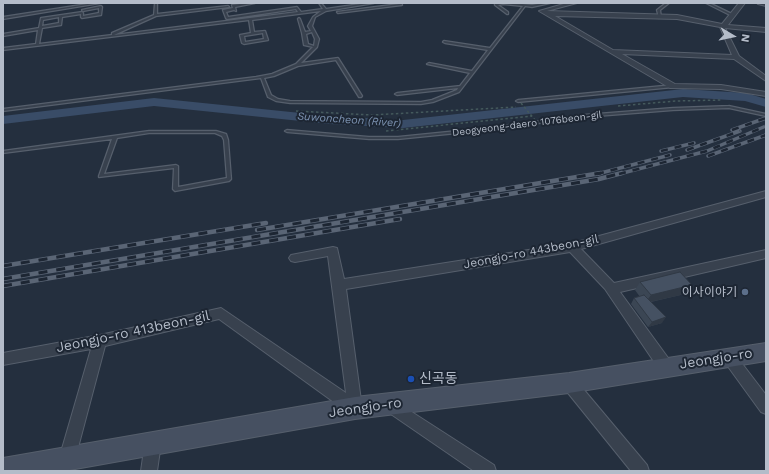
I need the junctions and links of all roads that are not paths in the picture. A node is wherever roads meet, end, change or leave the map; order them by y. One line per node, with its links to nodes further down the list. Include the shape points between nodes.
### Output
1 (100, 3): 15 (lane)
2 (156, 3): 27 (lane)
3 (254, 3): 19 (lane)
4 (320, 3): 20 (lane)
5 (373, 3): 16 (lane)
6 (399, 3): 23 (lane, via 401,5)
7 (503, 3): 18 (lane); 24 (lane, via 496,4)
8 (549, 3): 18 (lane)
9 (574, 3): 26 (street, via 542,11)
10 (668, 3): 31 (lane, via 658,10)
11 (707, 3): 28 (lane)
12 (742, 3): 28 (street)
13 (760, 3): 14 (street)
14 (766, 4)
15 (84, 5): 21 (lane); 32 (lane)
16 (345, 5): 20 (lane)
17 (60, 6): 25 (lane)
18 (524, 6): 48 (lane)
19 (233, 8): 27 (lane); 30 (lane); 30 (lane, via 224,11 227,18)
20 (325, 10): 22 (lane); 39 (lane, via 314,17 310,26)
21 (83, 12): 21 (lane, via 82,17 100,14 101,7); 29 (lane)
22 (300, 12): 30 (lane, via 297,8); 33 (lane)
23 (338, 12)
24 (507, 13)
25 (3, 14)
26 (547, 14): 31 (street); 49 (street)
27 (155, 15): 43 (lane)
28 (733, 15): 36 (street)
29 (61, 16): 37 (lane, via 42,19); 37 (lane, via 60,24)
30 (238, 16): 35 (lane)
31 (660, 17): 36 (street, via 678,17)
32 (3, 18)
33 (250, 19): 35 (lane); 41 (lane)
34 (299, 19): 40 (lane)
35 (241, 20): 43 (lane)
36 (724, 26): 38 (street); 50 (street, via 722,28)
37 (40, 28): 42 (lane); 45 (lane)
38 (766, 30)
39 (313, 31): 40 (lane); 46 (lane, via 317,39)
40 (304, 32): 46 (lane, via 306,45)
41 (253, 34): 41 (lane, via 242,35 244,43 266,40 264,32)
42 (3, 35)
43 (107, 36): 45 (lane)
44 (445, 42): 48 (lane)
45 (37, 45): 47 (lane)
46 (315, 47): 52 (lane)
47 (3, 49)
48 (491, 49): 53 (lane)
49 (612, 52): 50 (street); 56 (street)
50 (736, 57): 55 (street)
51 (429, 64): 53 (lane)
52 (297, 65): 54 (lane); 60 (lane, via 337,59)
53 (473, 72): 57 (lane)
54 (262, 77): 57 (lane, via 269,96 277,100 298,103 422,103 447,96); 62 (lane)
55 (766, 79)
56 (673, 86): 59 (street, via 721,86); 61 (lane)
57 (461, 87): 58 (lane)
58 (397, 94)
59 (766, 94)
60 (360, 96)
61 (520, 102)
62 (3, 110)
63 (766, 116): 64 (lane, Deogyeong-daero 1076beon-gil, via 729,107 673,109 584,116 398,138)
64 (288, 131)
65 (115, 137): 65 (lane, via 101,176 176,166 175,189 229,179 226,140 224,135 216,132 150,132); 66 (lane)
66 (3, 152)
67 (766, 195): 68 (street, Jeongjo-ro 443beon-gil)
68 (573, 247): 71 (street, Jeongjo-ro 443beon-gil); 72 (street, Jeongjo-ro)
69 (766, 254): 72 (street)
70 (295, 258): 71 (street, via 333,251)
71 (339, 285): 81 (street)
72 (610, 287): 77 (street, Jeongjo-ro)
73 (100, 341): 76 (street, Jeongjo-ro 413beon-gil); 81 (street, Jeongjo-ro 413beon-gil, via 221,314); 83 (street)
74 (766, 352): 75 (street, Jeongjo-ro)
75 (729, 357): 77 (street, Jeongjo-ro); 80 (street)
76 (3, 359)
77 (666, 367): 78 (street, Jeongjo-ro)
78 (569, 383): 79 (street, Jeongjo-ro); 87 (street)
79 (389, 405): 81 (street, Jeongjo-ro); 86 (street)
80 (766, 407)
81 (354, 408): 82 (street, Jeongjo-ro)
82 (153, 443): 83 (street, Jeongjo-ro); 85 (street)
83 (67, 459): 84 (street, Jeongjo-ro)
84 (3, 470)
85 (149, 471)
86 (488, 471)
87 (642, 471)

